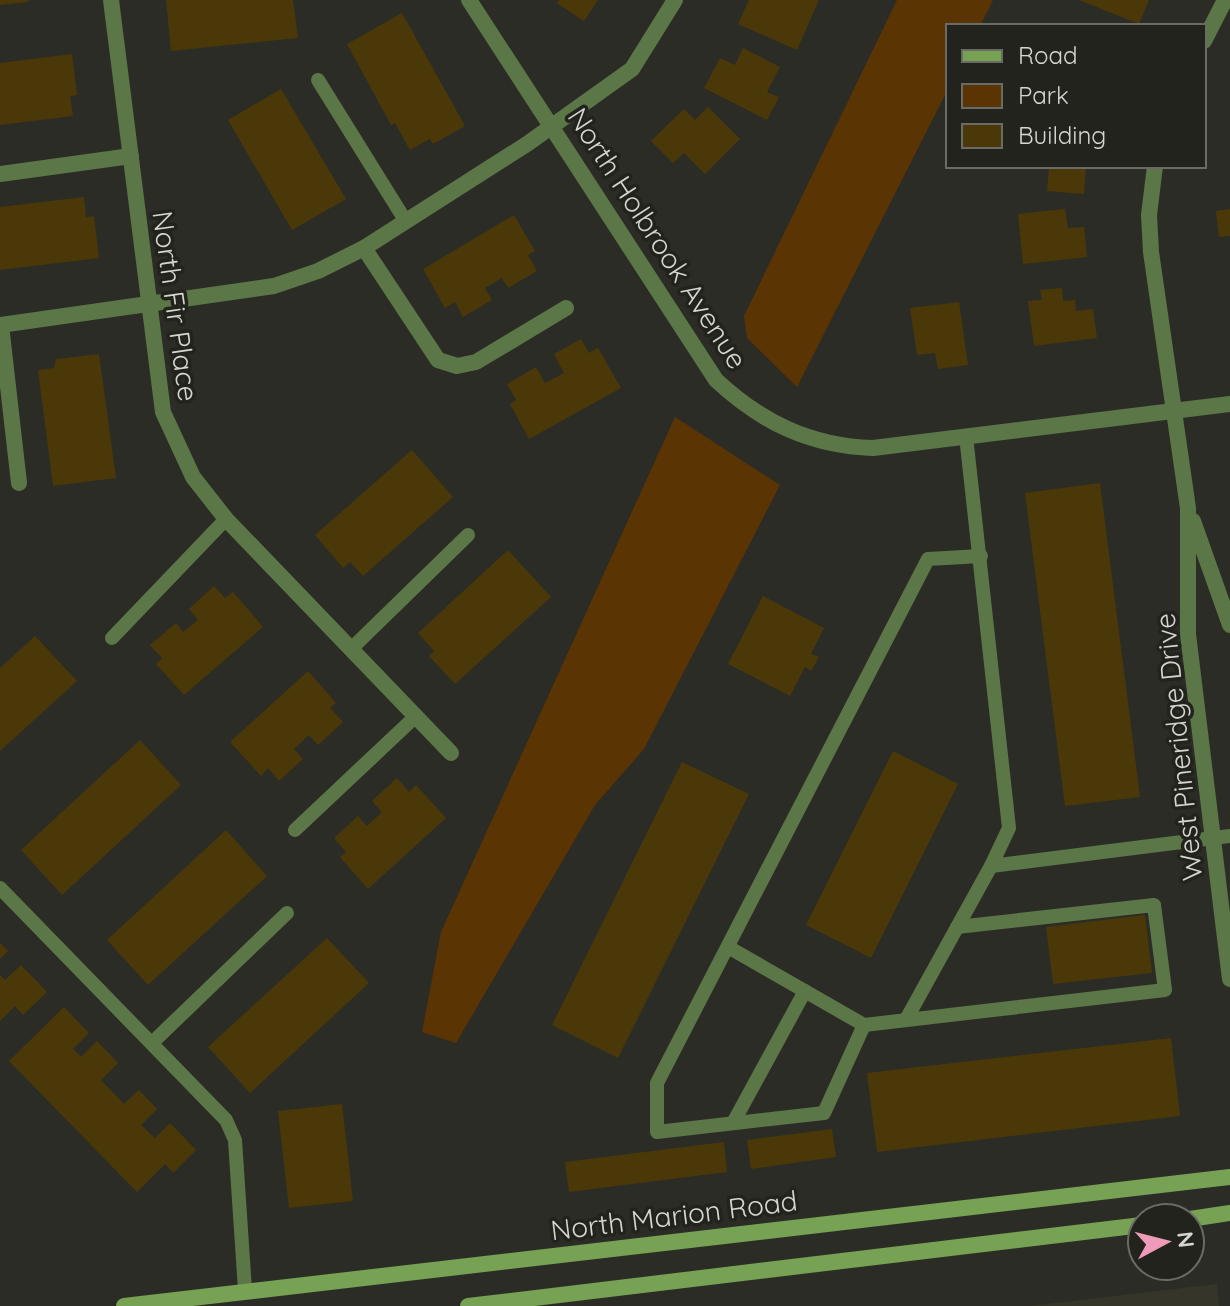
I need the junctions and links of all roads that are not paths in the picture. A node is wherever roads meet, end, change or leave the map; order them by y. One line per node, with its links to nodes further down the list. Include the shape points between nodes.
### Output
1 (111, 0): 8 (street, North Fir Place)
2 (469, 0): 7 (street, North Holbrook Avenue)
3 (675, 0): 7 (street, via 632,69)
4 (1225, 0): 5 (street)
5 (1206, 37)
6 (318, 80): 11 (lane)
7 (553, 127): 11 (street); 18 (street, North Holbrook Avenue, via 699,358 746,406 784,430 851,448)
8 (131, 156): 10 (street); 13 (street, North Fir Place)
9 (1155, 168): 17 (street, West Pineridge Drive, via 1151,252)
10 (0, 174)
11 (405, 220): 12 (street)
12 (364, 248): 13 (street, via 274,286); 14 (street, via 438,360 447,364 476,362)
13 (147, 306): 15 (street); 21 (street, North Fir Place, via 163,412 193,477)
14 (566, 308)
15 (1, 325): 19 (street)
16 (1230, 404): 17 (street, North Holbrook Avenue)
17 (1175, 411): 18 (street, North Holbrook Avenue); 20 (street, West Pineridge Drive)
18 (966, 436): 23 (lane)
19 (19, 483)
20 (1188, 508): 24 (street, West Pineridge Drive); 30 (street, West Pineridge Drive, via 1188,634)
21 (226, 519): 25 (lane); 26 (street, North Fir Place)
22 (468, 535): 26 (lane)
23 (981, 556): 31 (lane, via 1009,828); 35 (lane, via 928,559)
24 (1230, 625)
25 (112, 638)
26 (351, 649): 27 (street, North Fir Place)
27 (416, 716): 28 (street, North Fir Place); 29 (lane)
28 (451, 753)
29 (295, 830)
30 (1222, 837): 31 (lane); 36 (street, West Pineridge Drive)
31 (991, 866): 34 (lane)
32 (0, 888): 40 (lane)
33 (287, 913): 40 (lane)
34 (957, 927): 38 (lane); 38 (lane, via 1154,905 1165,990)
35 (728, 947): 37 (lane); 41 (lane, via 657,1083 657,1132)
36 (1230, 979)
37 (805, 991): 39 (lane); 41 (lane)
38 (907, 1018): 39 (lane)
39 (864, 1025): 41 (lane, via 824,1113)
40 (153, 1042): 46 (lane, via 215,1105 235,1140)
41 (733, 1123)
42 (1230, 1177): 46 (main road, North Marion Road)
43 (1230, 1213): 44 (main road)
44 (1206, 1217)
45 (1126, 1227): 48 (main road)
46 (245, 1290): 47 (main road, North Marion Road)
47 (124, 1306)
48 (468, 1306)

